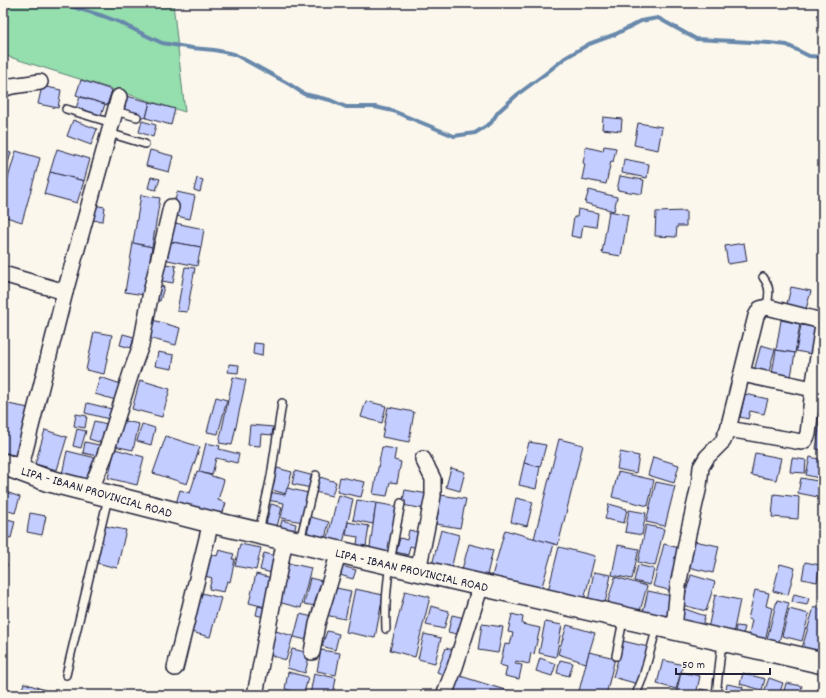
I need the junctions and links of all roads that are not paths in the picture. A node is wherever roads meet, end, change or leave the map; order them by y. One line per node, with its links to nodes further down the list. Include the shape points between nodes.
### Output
1 (40, 82): 2 (street)
2 (3, 89)
3 (66, 109): 4 (lane)
4 (114, 116): 5 (lane); 6 (lane); 10 (street)
5 (137, 117)
6 (145, 144)
7 (171, 207): 19 (street, via 141,345 104,455)
8 (3, 274): 10 (street)
9 (763, 277): 11 (lane, via 770,291)
10 (65, 292): 17 (street)
11 (767, 306): 12 (street, via 760,308 756,316); 13 (street, via 822,322)
12 (742, 374): 13 (street); 15 (street)
13 (813, 389): 15 (street, via 806,440 801,442)
14 (282, 403): 22 (lane)
15 (728, 429): 29 (street, via 723,441 707,458 702,468 678,586)
16 (423, 460): 26 (street, via 433,479 433,496)
17 (11, 467): 19 (main road, LIPA - IBAAN PROVINCIAL ROAD, via 46,480)
18 (316, 475): 23 (lane)
19 (100, 494): 21 (main road, LIPA - IBAAN PROVINCIAL ROAD); 36 (lane)
20 (401, 503): 25 (lane)
21 (211, 522): 22 (main road, LIPA - IBAAN PROVINCIAL ROAD); 35 (street)
22 (259, 533): 23 (main road, LIPA - IBAAN PROVINCIAL ROAD)
23 (293, 541): 24 (main road, LIPA - IBAAN PROVINCIAL ROAD); 38 (street)
24 (339, 552): 25 (main road, LIPA - IBAAN PROVINCIAL ROAD); 32 (street, via 317,624)
25 (389, 564): 26 (main road, LIPA - IBAAN PROVINCIAL ROAD); 30 (lane)
26 (418, 571): 27 (main road, LIPA - IBAAN PROVINCIAL ROAD)
27 (481, 585): 28 (main road, LIPA - IBAAN PROVINCIAL ROAD); 39 (street)
28 (624, 618): 29 (main road, LIPA - IBAAN PROVINCIAL ROAD); 33 (lane)
29 (666, 627): 31 (main road, LIPA - IBAAN PROVINCIAL ROAD); 37 (lane)
30 (386, 629)
31 (722, 640): 34 (main road, LIPA - IBAAN PROVINCIAL ROAD); 40 (lane)
32 (312, 652)
33 (616, 656)
34 (823, 663)
35 (175, 668)
36 (66, 675)
37 (637, 692)
38 (255, 695)
39 (444, 695)
40 (716, 695)

